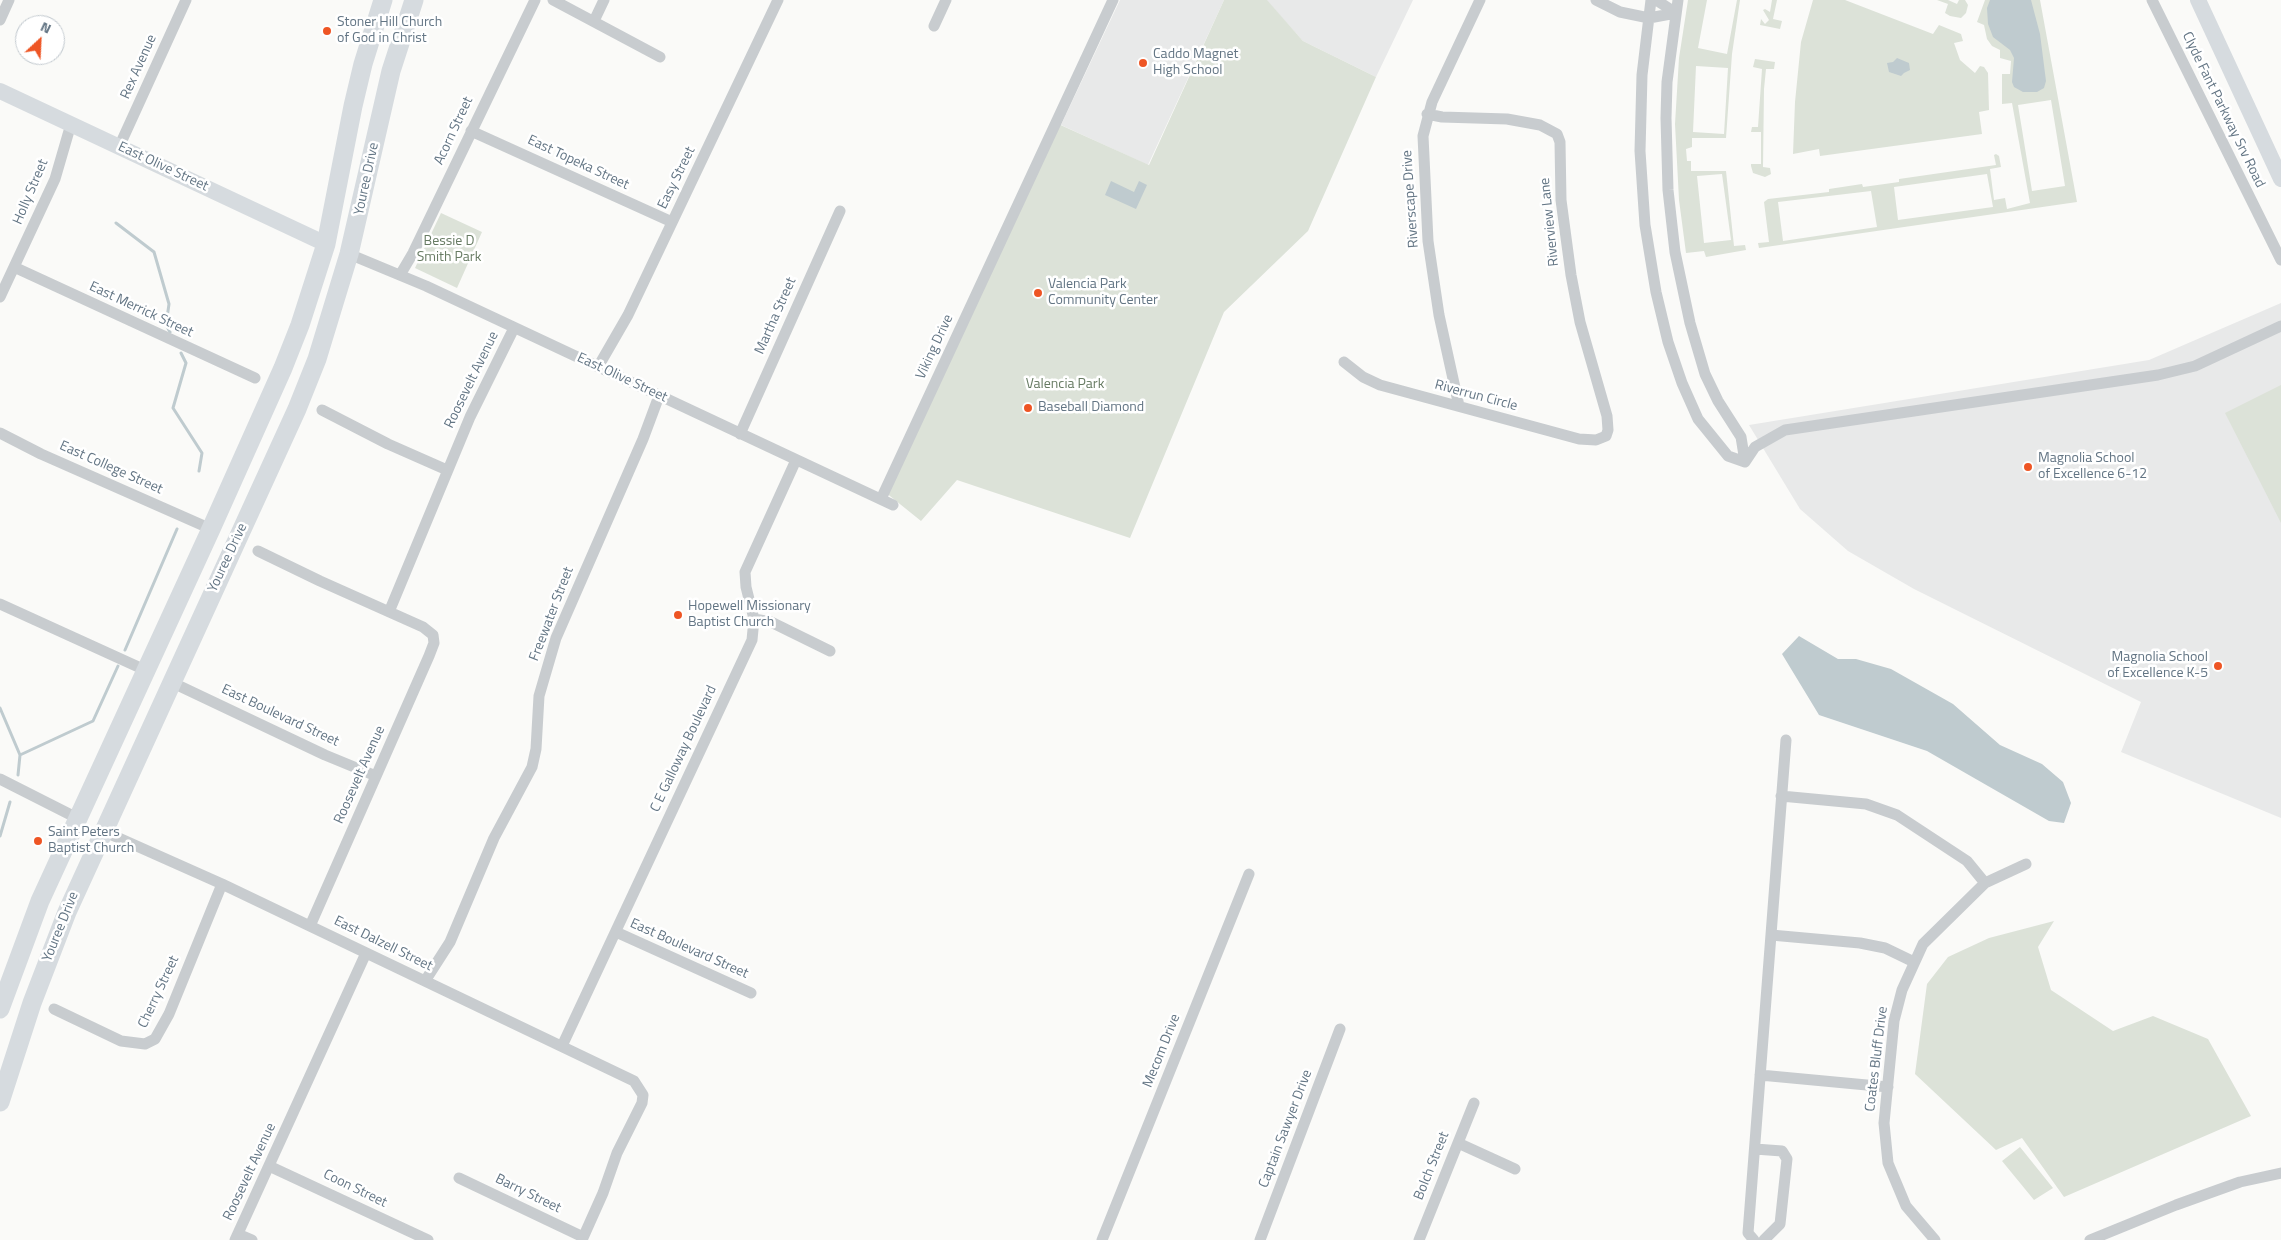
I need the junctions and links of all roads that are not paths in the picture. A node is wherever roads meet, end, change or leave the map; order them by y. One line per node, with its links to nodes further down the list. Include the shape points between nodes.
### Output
1 (9, 0): 20 (street)
2 (186, 0): 28 (street, Rex Avenue)
3 (383, 0): 32 (main road, Youree Drive, via 353,106)
4 (414, 0): 33 (main road, Youree Drive, via 391,71)
5 (535, 0): 27 (street, Acorn Street)
6 (553, 0): 21 (street)
7 (604, 0): 21 (street)
8 (778, 0): 31 (street, Easy Street)
9 (946, 0): 22 (street)
10 (1113, 0): 52 (street, Viking Drive)
11 (1480, 0): 25 (street, Riverscape Drive)
12 (1596, 0): 19 (street, via 1620,12)
13 (1651, 0): 19 (street)
14 (1656, 0): 18 (street)
15 (1678, 0): 18 (street)
16 (2152, 0): 34 (street, Clyde Fant Parkway Srv Road)
17 (2198, 0): 29 (street)
18 (1676, 13): 19 (street); 50 (street, via 1666,118 1668,190 1675,252 1705,374 1741,437)
19 (1649, 18): 50 (street, via 1642,76 1640,151 1645,225 1656,292 1668,342 1698,419 1728,456)
20 (0, 20)
21 (594, 21): 23 (street)
22 (934, 26)
23 (660, 56)
24 (0, 91): 26 (street, East Olive Street)
25 (1427, 114): 44 (street, Riverscape Drive, via 1423,147 1428,241 1438,314); 48 (street, Riverview Lane, via 1507,119 1540,125 1557,134 1571,275 1580,322 1607,416)
26 (71, 124): 28 (street, East Olive Street); 35 (street, Holly Street, via 55,180)
27 (471, 131): 31 (street, East Topeka Street); 36 (street, Acorn Street)
28 (119, 147): 32 (street, East Olive Street)
29 (2281, 179)
30 (840, 211): 47 (street, Martha Street)
31 (672, 222): 41 (street, Easy Street, via 628,315)
32 (326, 244): 33 (main road); 54 (main road, Youree Drive, via 300,325)
33 (349, 254): 36 (street, East Olive Street); 61 (main road, Youree Drive, via 317,359 297,409)
34 (2281, 260)
35 (14, 267): 37 (street, Holly Street); 42 (street, East Merrick Street)
36 (400, 275): 39 (street, East Olive Street)
37 (0, 297)
38 (2281, 326): 50 (street, via 2194,366 2158,375 1785,430 1754,447)
39 (514, 328): 41 (street, East Olive Street); 51 (street, Roosevelt Avenue)
40 (1344, 362): 44 (street, Riverrun Circle, via 1371,382)
41 (598, 367): 43 (street, East Olive Street)
42 (255, 378)
43 (659, 396): 47 (street, East Olive Street); 77 (street, Freewater Street, via 632,466 556,638 539,696 532,767 494,838 450,942)
44 (1459, 406): 48 (street, Riverrun Circle, via 1579,439 1596,440)
45 (322, 410): 51 (street)
46 (0, 433): 54 (street, East College Street)
47 (740, 434): 49 (street, East Olive Street)
48 (1606, 436)
49 (796, 460): 52 (street, East Olive Street); 58 (street, C E Galloway Boulevard, via 747,563 744,578)
50 (1745, 462)
51 (447, 470): 57 (street, Roosevelt Avenue)
52 (881, 499): 53 (street, East Olive Street)
53 (893, 505)
54 (211, 530): 60 (main road, Youree Drive)
55 (258, 551): 57 (street)
56 (0, 604): 60 (street)
57 (389, 612): 63 (street, Roosevelt Avenue, via 423,627 433,636 434,643)
58 (754, 619): 59 (street, via 771,622); 73 (street, C E Galloway Boulevard, via 752,640)
59 (830, 651)
60 (145, 670): 66 (main road, Youree Drive)
61 (171, 682): 63 (street, East Boulevard Street); 67 (main road, Youree Drive)
62 (1786, 740): 65 (street)
63 (376, 776): 72 (street, Roosevelt Avenue)
64 (0, 779): 66 (street)
65 (1781, 796): 71 (street, via 1866,804 1897,815 1967,861); 74 (street)
66 (77, 818): 67 (main road); 79 (main road, Youree Drive, via 37,910)
67 (103, 831): 70 (street, East Dalzell Street); 85 (main road, Youree Drive, via 51,952)
68 (2026, 864): 71 (street, Coates Bluff Drive)
69 (1249, 874): 97 (street, Mecom Drive)
70 (222, 884): 72 (street, East Dalzell Street); 80 (street, Cherry Street, via 169,1014 155,1039 145,1044 121,1041)
71 (1985, 884): 76 (street, Coates Bluff Drive, via 1923,944)
72 (310, 926): 75 (street, East Dalzell Street)
73 (616, 932): 78 (street, East Boulevard Street); 82 (street, C E Galloway Boulevard)
74 (1771, 935): 76 (street, via 1860,943 1885,948); 83 (street)
75 (366, 953): 77 (street, East Dalzell Street); 89 (street, Roosevelt Avenue)
76 (1914, 962): 84 (street, Coates Bluff Drive, via 1894,1021)
77 (424, 981): 82 (street, East Dalzell Street)
78 (750, 993)
79 (0, 1009)
80 (54, 1010)
81 (1340, 1029): 98 (street, Captain Sawyer Drive)
82 (562, 1046): 94 (street, East Dalzell Street, via 634,1081 643,1095)
83 (1760, 1075): 84 (street); 88 (street)
84 (1888, 1087): 102 (street, Coates Bluff Drive, via 1884,1122 1888,1163 1906,1206)
85 (0, 1102)
86 (1474, 1103): 87 (street, Bolch Street)
87 (1458, 1143): 90 (street); 99 (street, Bolch Street)
88 (1755, 1149): 100 (street, via 1748,1233); 101 (street, via 1782,1151 1788,1159 1780,1224)
89 (269, 1166): 93 (street, Roosevelt Avenue); 96 (street, Coon Street)
90 (1515, 1169)
91 (2281, 1173): 103 (street, via 2240,1182)
92 (459, 1178): 94 (street, Barry Street)
93 (236, 1237): 95 (street)
94 (583, 1239)
95 (252, 1240)
96 (428, 1240)
97 (1102, 1240)
98 (1260, 1240)
99 (1419, 1240)
100 (1754, 1240)
101 (1764, 1240)
102 (1935, 1240)
103 (2090, 1240)

